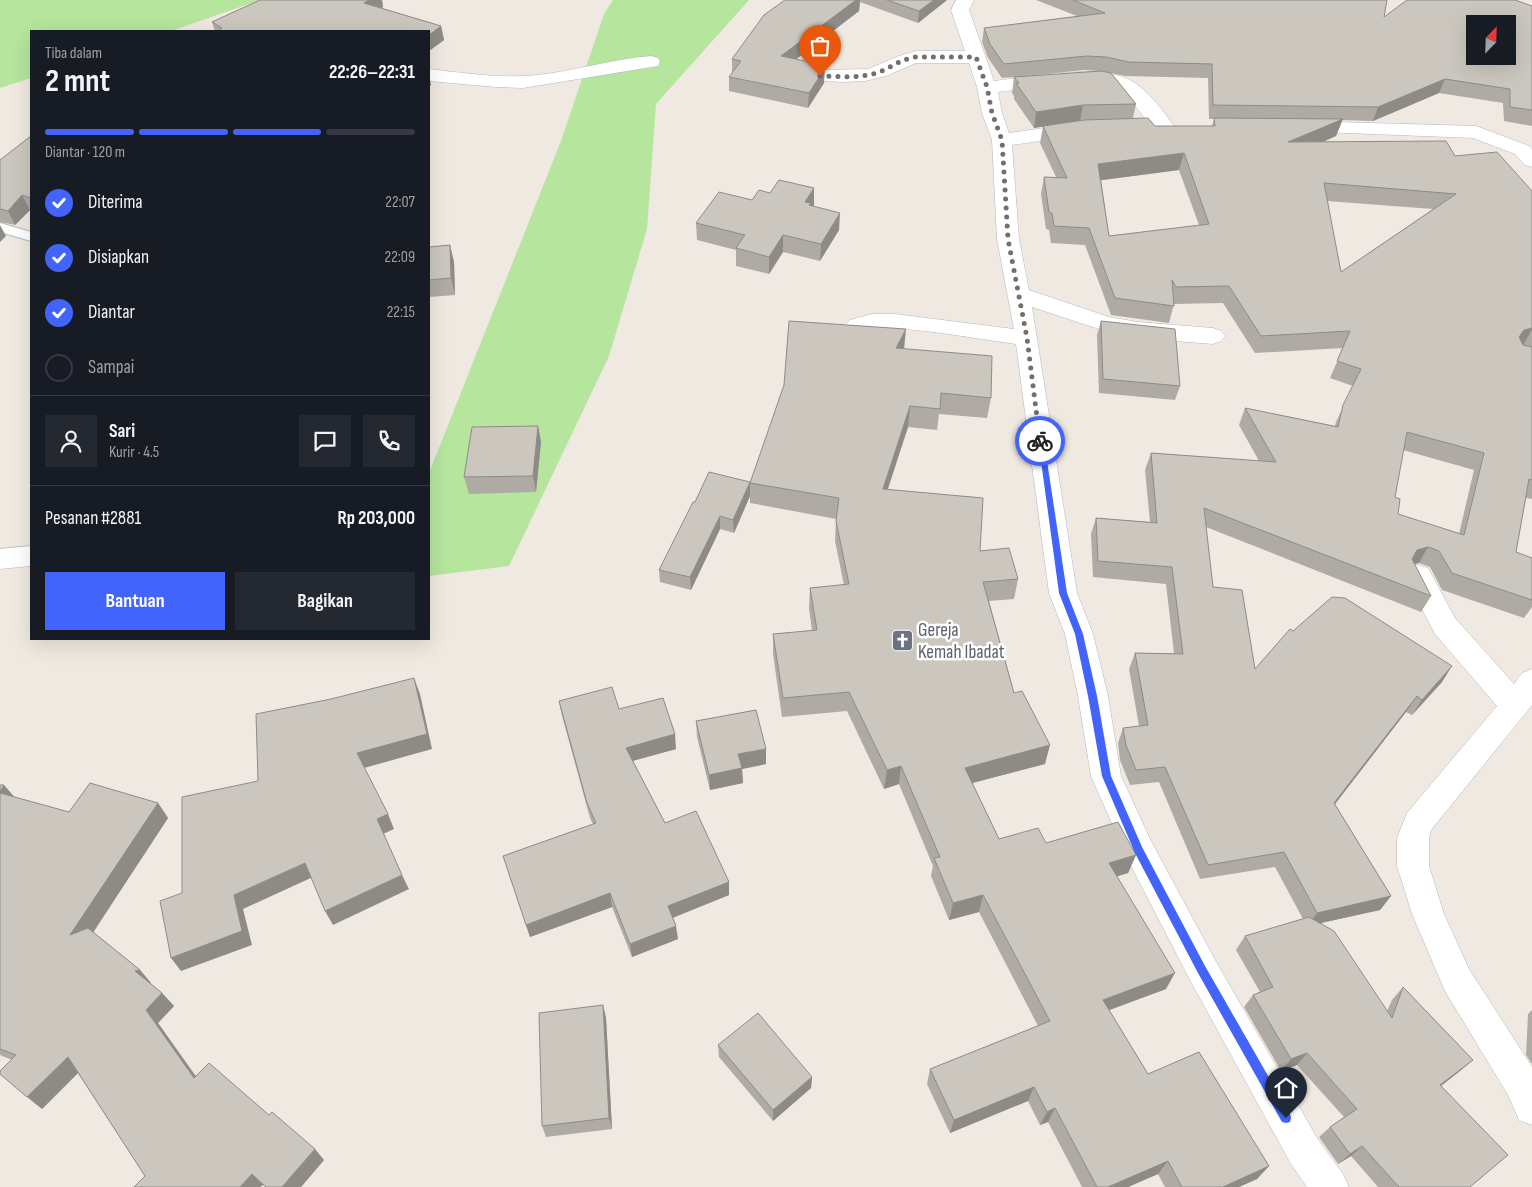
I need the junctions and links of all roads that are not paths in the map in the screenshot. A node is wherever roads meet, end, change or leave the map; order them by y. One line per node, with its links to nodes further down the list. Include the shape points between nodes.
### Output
1 (964, 0): 2 (street, via 960,10)
2 (976, 57): 5 (street, via 906,58 880,72 866,75); 6 (street)
3 (651, 62): 4 (street, via 627,63 512,83)
4 (430, 75)
5 (820, 76)
6 (987, 87): 7 (street, via 1087,78 1111,80 1128,87 1174,126); 10 (street)
7 (1136, 127)
8 (1282, 127): 11 (street, via 1476,132 1522,150)
9 (1099, 128): 10 (street)
10 (1002, 140): 14 (street, via 1008,239)
11 (1532, 161)
12 (0, 227): 13 (lane)
13 (30, 237)
14 (1019, 294): 15 (street, via 1105,324); 17 (street)
15 (1213, 336)
16 (844, 338): 17 (street, via 858,325 872,320)
17 (1027, 338): 23 (street, via 1063,593 1079,634 1106,776 1138,850 1202,969 1304,1151)
18 (30, 556): 19 (street)
19 (0, 559)
20 (1418, 575): 21 (street, via 1445,626)
21 (1523, 693): 22 (street, via 1418,823 1413,838 1413,866 1428,914 1457,980 1521,1082)
22 (1532, 1107)
23 (1330, 1187)

